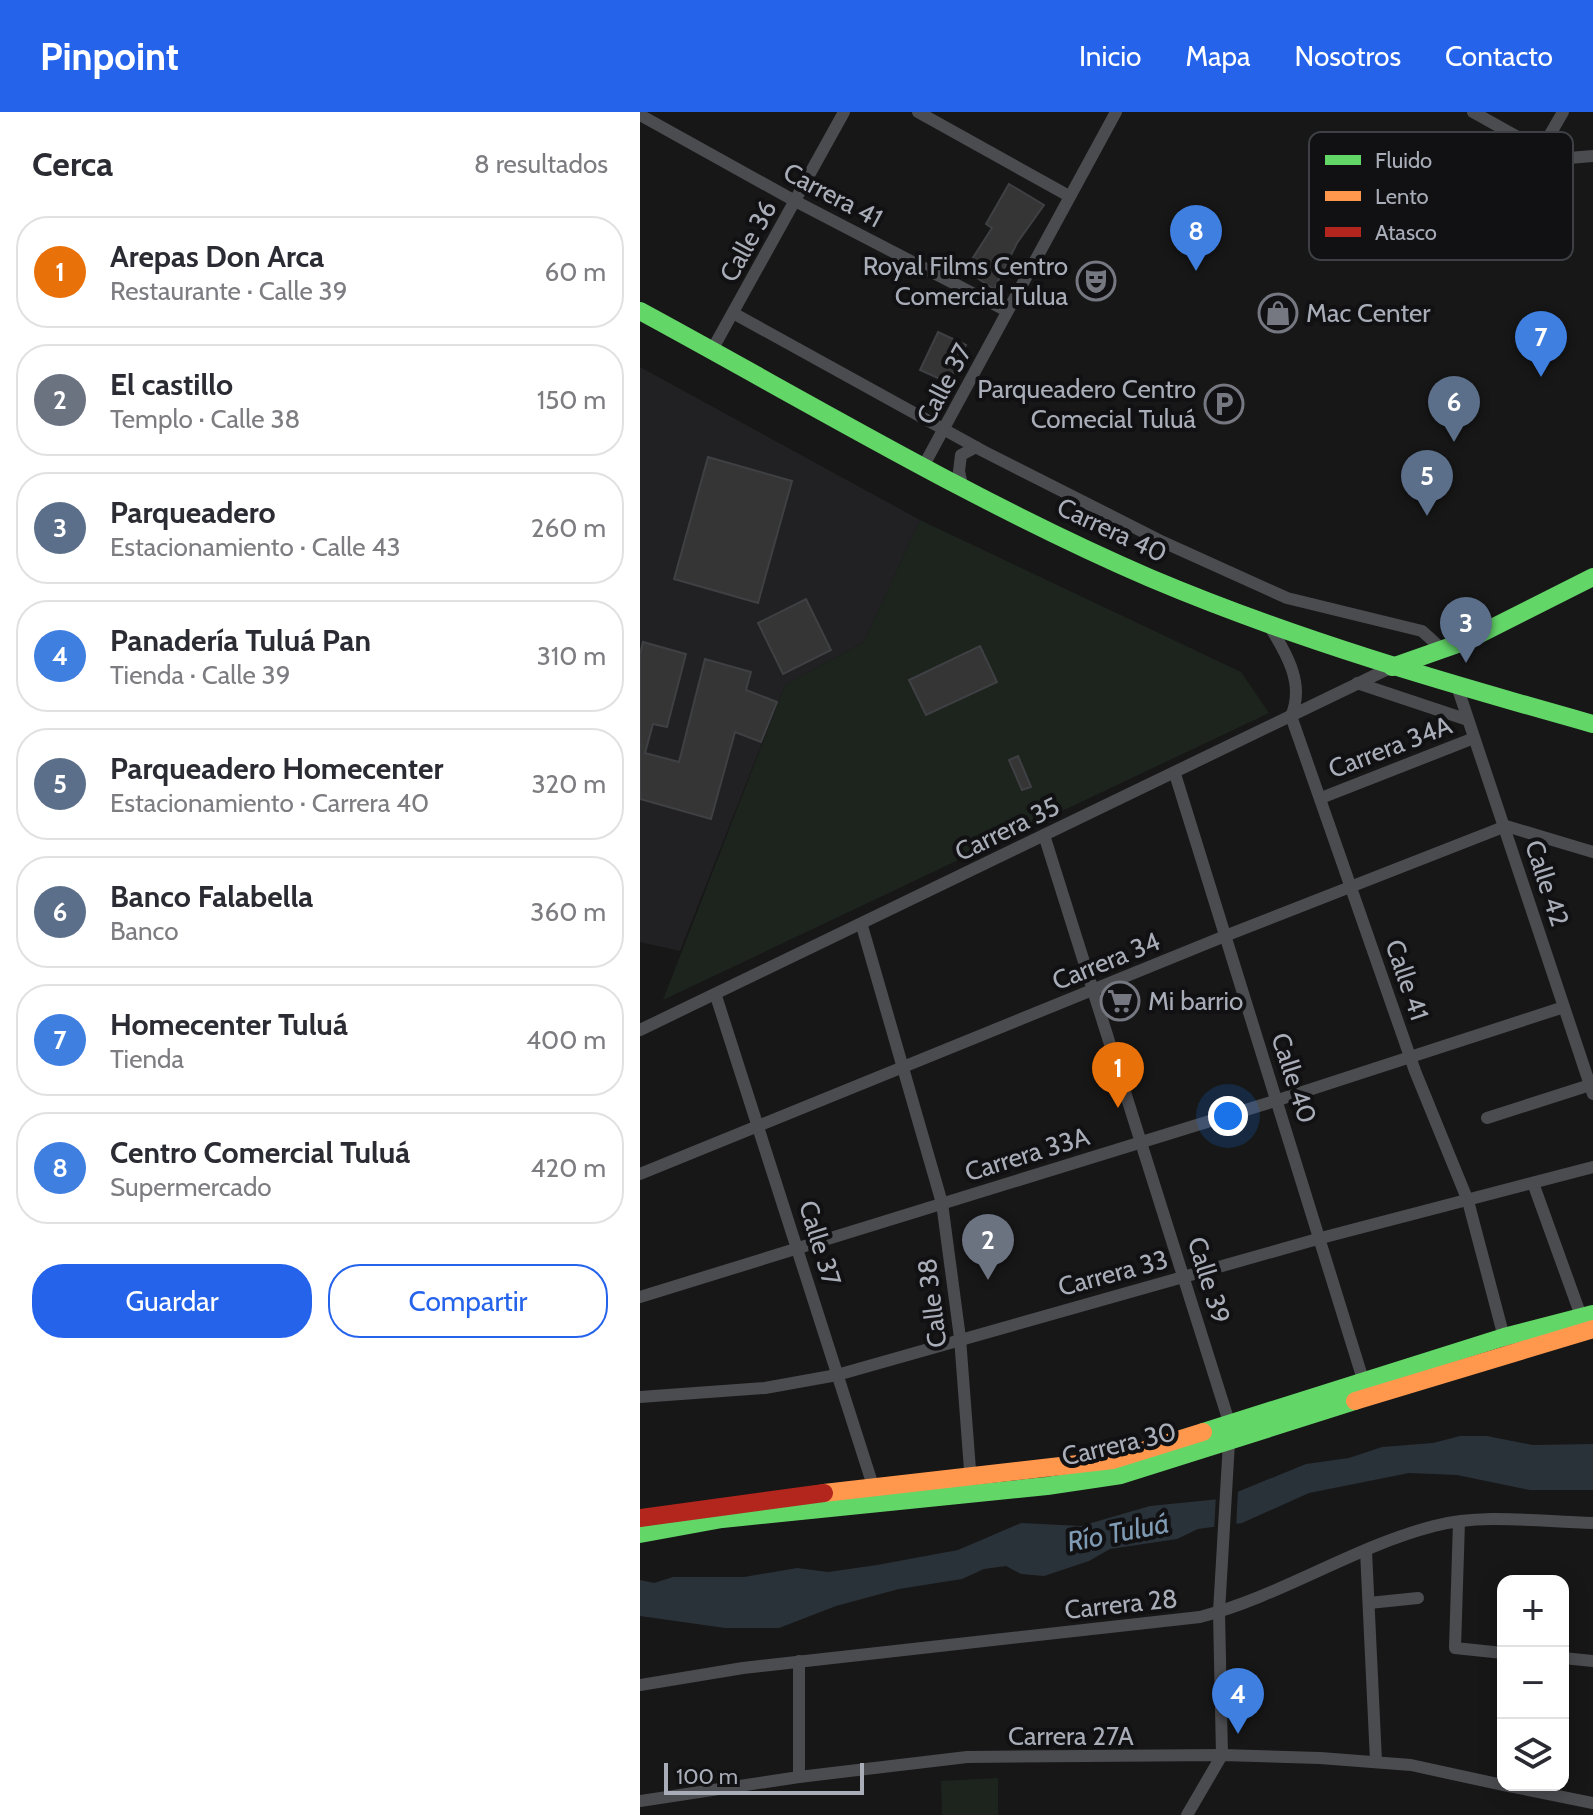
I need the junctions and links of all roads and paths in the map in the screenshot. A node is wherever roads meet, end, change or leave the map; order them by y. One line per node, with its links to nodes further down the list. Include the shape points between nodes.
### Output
1 (844, 112): 12 (street, Calle 36)
2 (918, 112): 11 (street)
3 (1116, 112): 11 (street, Calle 37)
4 (1473, 112): 7 (street)
5 (1563, 112): 8 (street)
6 (640, 115): 12 (street, Carrera 41)
7 (1509, 132)
8 (1551, 132)
9 (1593, 156): 10 (street)
10 (1573, 158)
11 (1069, 196): 14 (street, Calle 37)
12 (795, 201): 14 (street, Carrera 41); 15 (street, Calle 36)
13 (640, 311): 16 (main road, Carrera 40)
14 (1007, 311): 17 (street, Calle 37)
15 (733, 313): 16 (street, Calle 36); 17 (street, Carrera 40)
16 (712, 350): 19 (main road, Carrera 40)
17 (945, 430): 18 (street, Carrera 40); 19 (street, Calle 37)
18 (976, 447): 20 (street, Calle 37, via 961,455); 23 (street, Carrera 40, via 1257,586 1422,631)
19 (924, 465): 20 (main road, Carrera 40)
20 (962, 485): 22 (main road, Carrera 40, via 1177,589)
21 (1593, 577): 23 (main road)
22 (1269, 625): 24 (main road, Carrera 40); 27 (street, Calle 41, via 1296,686)
23 (1443, 650): 24 (main road)
24 (1392, 667): 25 (street, Carrera 35); 26 (main road, Carrera 40)
25 (1357, 683): 27 (street, Carrera 35); 28 (street)
26 (1457, 686): 28 (street, Calle 42); 29 (main road, Carrera 40)
27 (1291, 716): 31 (street, Carrera 35); 32 (street, Calle 41)
28 (1468, 720): 30 (street, Calle 42)
29 (1593, 724)
30 (1474, 738): 32 (street, Carrera 34A); 33 (street, Calle 42)
31 (1175, 774): 34 (street, Carrera 35); 38 (street, Calle 40)
32 (1321, 798): 36 (street, Calle 41)
33 (1506, 826): 35 (street); 36 (street, Carrera 34); 41 (street, Calle 42)
34 (1044, 835): 37 (street, Carrera 35); 39 (street, Calle 39)
35 (1593, 852)
36 (1353, 888): 38 (street, Carrera 34); 43 (street, Calle 41)
37 (862, 926): 40 (street, Carrera 35); 44 (street, Calle 38)
38 (1225, 936): 39 (street, Carrera 34); 46 (street, Calle 40)
39 (1093, 990): 44 (street, Carrera 34); 49 (street, Calle 39)
40 (716, 996): 42 (street, Carrera 35); 48 (street, Calle 37)
41 (1564, 1007): 43 (street, Carrera 33A); 45 (street, Calle 42)
42 (640, 1030)
43 (1410, 1057): 46 (street, Carrera 33A); 53 (street, Calle 41)
44 (904, 1067): 48 (street, Carrera 34); 54 (street, Calle 38)
45 (1592, 1089): 47 (street)
46 (1278, 1100): 49 (street, Carrera 33A); 55 (street, Calle 40)
47 (1487, 1118)
48 (760, 1124): 51 (street, Carrera 34); 56 (street, Calle 37)
49 (1141, 1142): 54 (street, Carrera 33A); 57 (street, Calle 39)
50 (1593, 1167): 52 (street, Carrera 33)
51 (640, 1174)
52 (1533, 1183): 53 (street, Carrera 33); 59 (street)
53 (1468, 1201): 55 (street, Carrera 33); 61 (street, Calle 41)
54 (942, 1203): 56 (street, Carrera 33A); 60 (street, Calle 38)
55 (1321, 1238): 57 (street, Carrera 33); 63 (street, Calle 40)
56 (799, 1247): 58 (street, Carrera 33A); 62 (street, Calle 37)
57 (1185, 1276): 60 (street, Carrera 33); 65 (street, Calle 39)
58 (640, 1297)
59 (1589, 1320): 61 (main road, Carrera 30)
60 (960, 1338): 62 (street, Carrera 33); 66 (street, Calle 38)
61 (1506, 1344): 63 (main road, Carrera 30)
62 (837, 1375): 64 (street, Carrera 33, via 765,1388); 67 (street, Calle 37)
63 (1366, 1389): 65 (main road, Carrera 30)
64 (640, 1397)
65 (1230, 1433): 66 (main road, Carrera 30); 75 (street, Calle 39)
66 (972, 1486): 67 (main road, Carrera 30)
67 (875, 1495): 68 (main road, Carrera 30, via 714,1505); 71 (main road, Carrera 30)
68 (640, 1518)
69 (1459, 1522): 70 (street, Carrera 28); 72 (street, Carrera 28, via 1410,1533); 76 (street, via 1455,1648)
70 (1593, 1523)
71 (640, 1534)
72 (1366, 1551): 74 (street); 75 (street, Carrera 28)
73 (1418, 1598): 74 (street)
74 (1369, 1603): 82 (street)
75 (1219, 1612): 78 (street, Carrera 28, via 1162,1623); 81 (street, Calle 39)
76 (1497, 1652)
77 (1569, 1659): 79 (street)
78 (799, 1661): 80 (street, Carrera 28); 83 (street)
79 (1593, 1661)
80 (640, 1685)
81 (1222, 1755): 82 (street, Carrera 27A); 83 (street, Carrera 27A, via 967,1757); 88 (street)
82 (1376, 1761): 84 (street, Carrera 27A)
83 (799, 1777): 86 (street, Carrera 27A)
84 (1497, 1784)
85 (1533, 1791): 87 (street, Carrera 27A)
86 (640, 1801)
87 (1593, 1803)
88 (1187, 1815)

